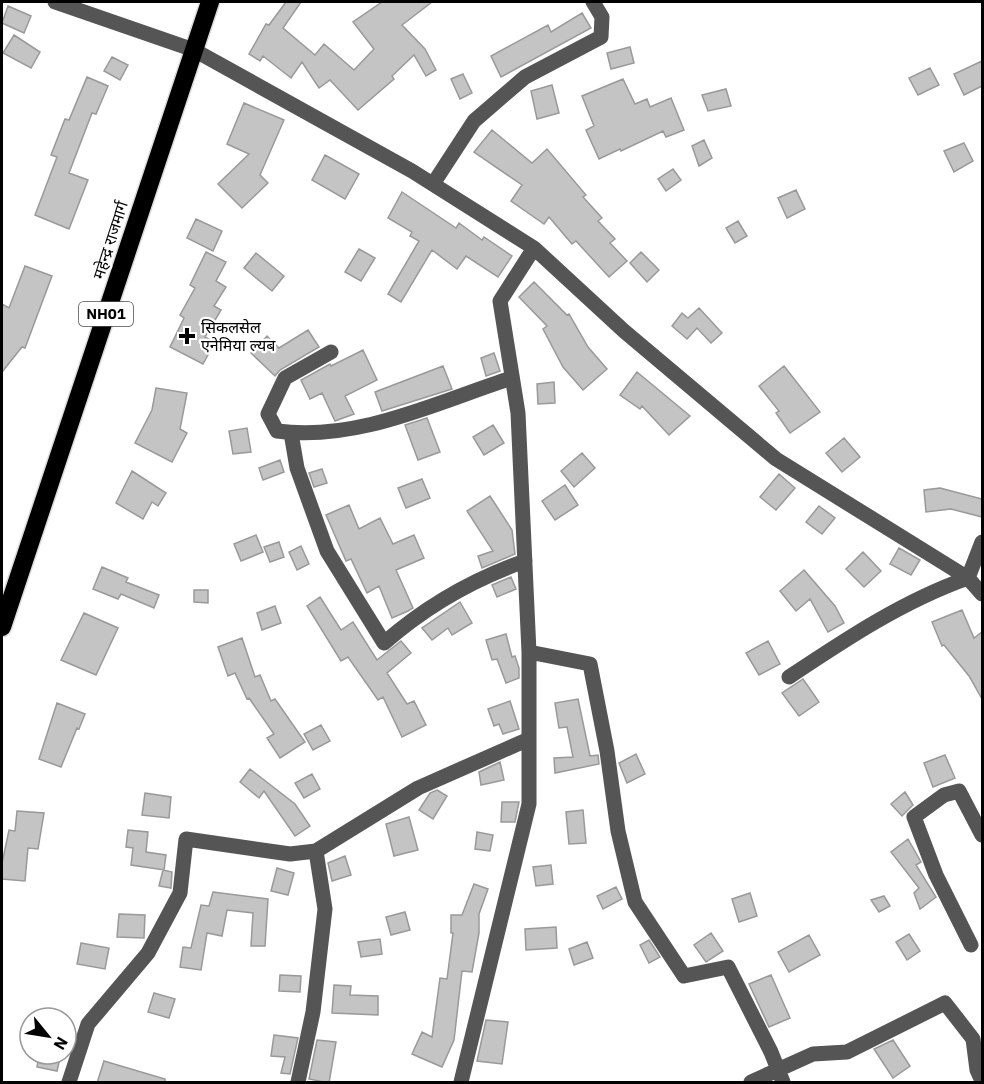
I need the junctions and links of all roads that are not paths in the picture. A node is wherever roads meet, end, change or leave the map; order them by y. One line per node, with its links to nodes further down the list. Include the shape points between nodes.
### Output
1 (55, 2): 4 (street)
2 (210, 2): 4 (highway, महेन्द्र राजमार्ग / NH01)
3 (593, 2): 5 (street, via 602,17 601,37 525,77 474,121)
4 (194, 50): 5 (street); 14 (highway, महेन्द्र राजमार्ग / NH01)
5 (433, 184): 6 (street)
6 (534, 248): 8 (street, via 500,301); 12 (street, via 624,331 776,459)
7 (331, 352): 9 (street, via 285,378 268,414 277,431)
8 (512, 378): 9 (street, via 370,426); 11 (street, via 518,413)
9 (291, 433): 11 (street, via 297,468 327,550 384,643 413,617 489,574)
10 (982, 542): 12 (street)
11 (525, 561): 15 (street)
12 (968, 578): 13 (street); 16 (street, via 893,610)
13 (982, 594)
14 (2, 627)
15 (529, 652): 17 (street); 21 (street, via 590,664 618,831 635,902 684,976 728,967)
16 (789, 677)
17 (529, 739): 19 (street, via 418,788); 25 (street, via 529,804)
18 (982, 835): 20 (street, via 959,791 944,795 914,817 936,875)
19 (316, 851): 23 (street, via 290,854 186,839 180,893 148,953 88,1024); 24 (street, via 325,909 313,1012)
20 (970, 945)
21 (781, 1076): 22 (street, via 813,1054 847,1052 945,1003 973,1039); 26 (street)
22 (982, 1081)
23 (69, 1083)
24 (298, 1083)
25 (461, 1083)
26 (750, 1083)

